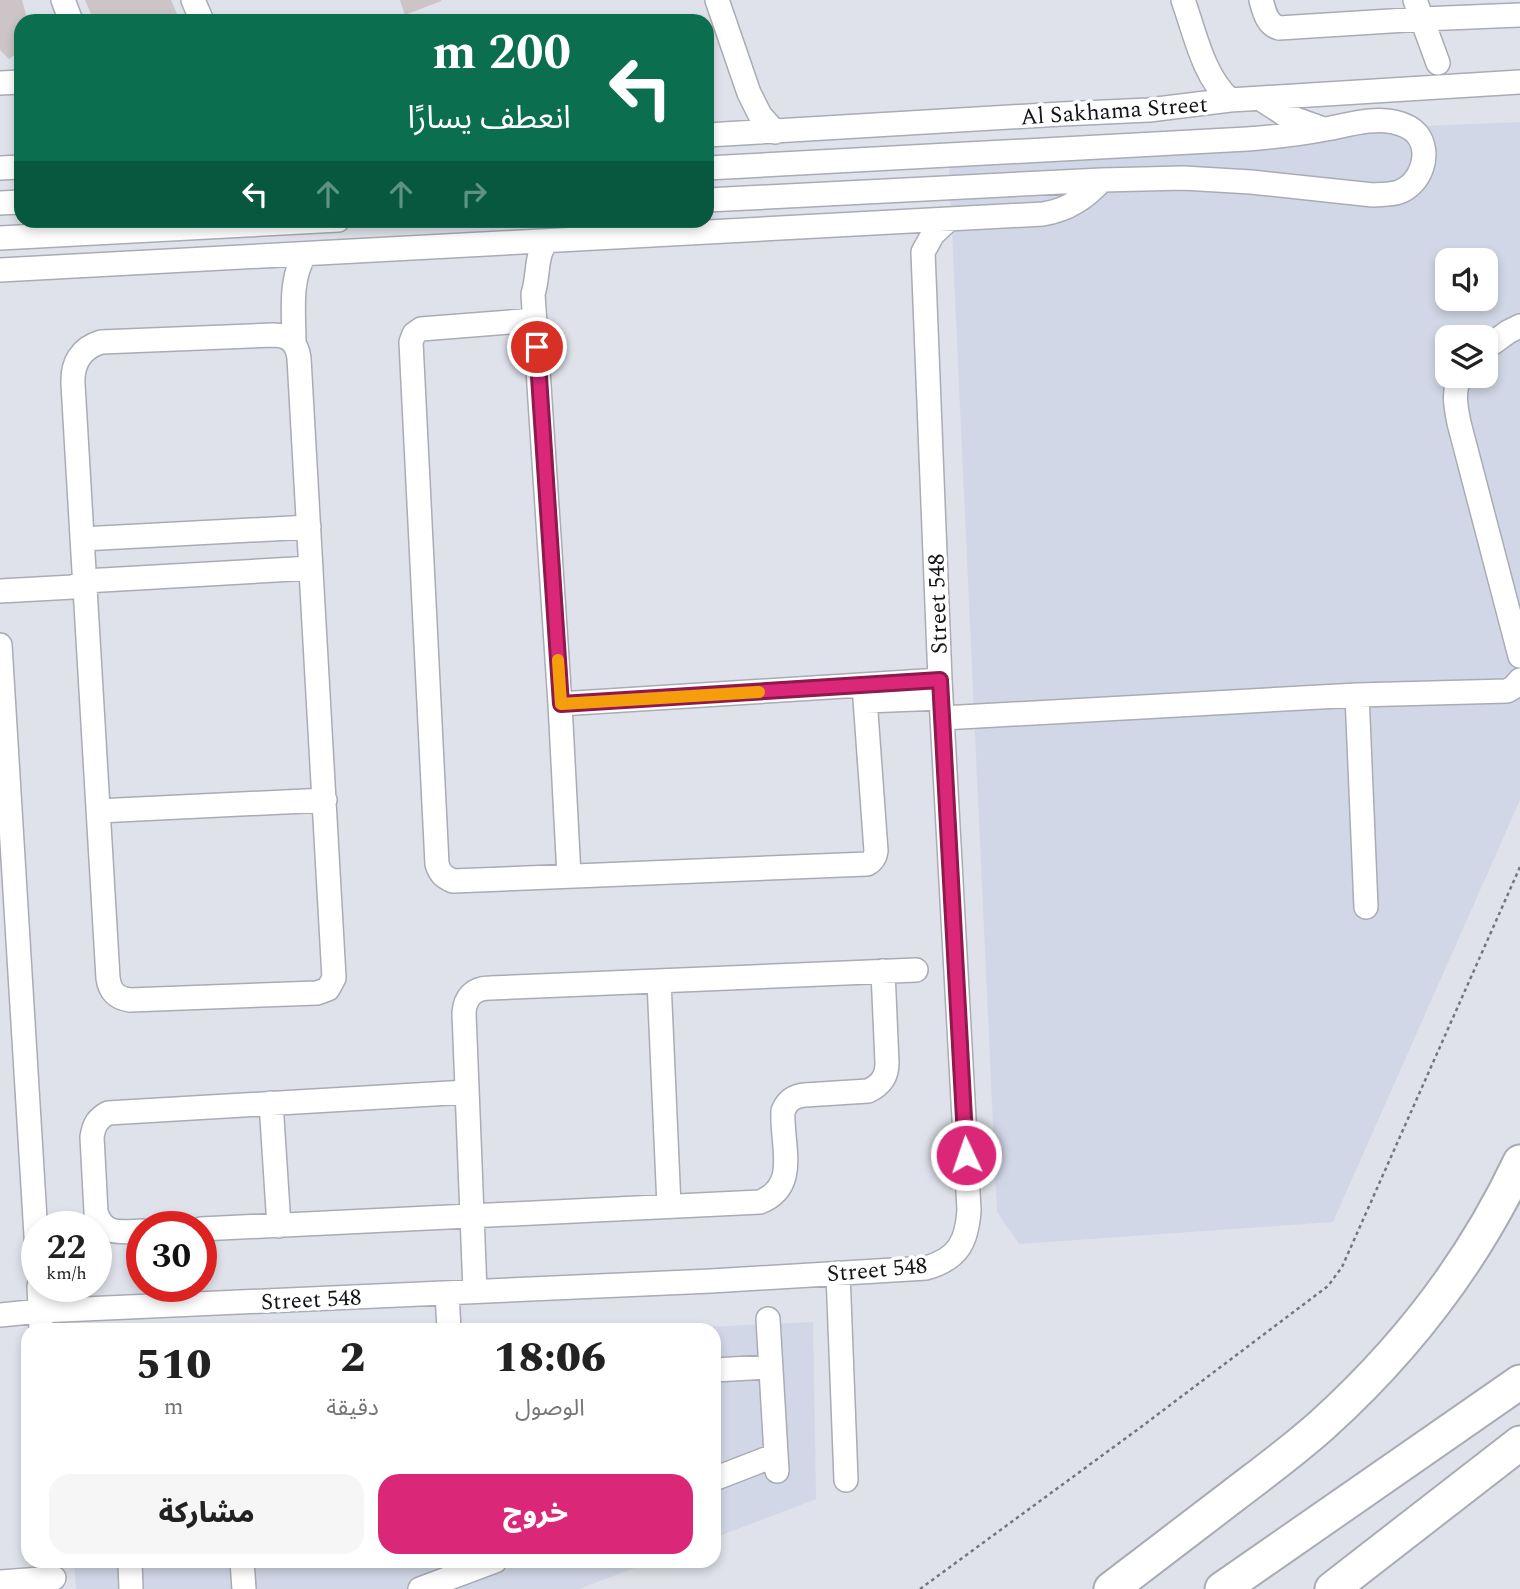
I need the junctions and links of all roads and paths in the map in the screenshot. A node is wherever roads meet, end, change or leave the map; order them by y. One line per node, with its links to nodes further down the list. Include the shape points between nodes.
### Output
1 (717, 0): 9 (street)
2 (1183, 0): 7 (street)
3 (1261, 0): 4 (street, via 1269,22 1279,28)
4 (1418, 9): 5 (street); 6 (street)
5 (1520, 15)
6 (1438, 63)
7 (1209, 72): 11 (street); 12 (street, via 1208,84)
8 (1520, 82): 10 (street, Al Sakhama Street)
9 (749, 93): 15 (street); 16 (street, via 742,116)
10 (1261, 99): 11 (street, Al Sakhama Street); 14 (street, via 1287,116)
11 (1230, 100): 12 (street, Al Sakhama Street)
12 (1195, 104): 13 (street, Al Sakhama Street)
13 (967, 120): 15 (street, Al Sakhama Street); 17 (street)
14 (1326, 129): 17 (street, via 1279,136); 19 (street, via 1371,121 1405,125 1422,144 1421,172 1399,192 1373,195 1225,180)
15 (775, 132): 16 (street, Al Sakhama Street)
16 (717, 135)
17 (897, 159): 18 (street)
18 (714, 167)
19 (1102, 180): 20 (street); 21 (street, via 1078,201 1052,212)
20 (714, 200)
21 (948, 220): 22 (street); 27 (street)
22 (887, 222): 25 (street); 27 (street, via 907,234)
23 (188, 228): 24 (street)
24 (0, 238)
25 (546, 242): 26 (street); 31 (street, via 538,259)
26 (512, 243): 28 (street); 31 (street, via 522,253)
27 (923, 252): 48 (street, Street 548)
28 (305, 254): 29 (street); 35 (street, via 295,280)
29 (260, 256): 30 (street); 35 (street, via 279,279)
30 (6, 273)
31 (533, 294): 32 (street)
32 (535, 320): 49 (street); 53 (street, via 421,329 411,342 437,864 439,872 453,881)
33 (1520, 326): 34 (street)
34 (1498, 339)
35 (289, 340): 37 (street, via 299,358); 38 (street, via 274,335 101,342 85,350 73,374)
36 (1456, 388): 44 (street, via 1459,423)
37 (309, 527): 38 (street); 39 (street)
38 (82, 539): 41 (street)
39 (311, 568): 41 (street); 50 (street)
40 (0, 578): 41 (street, via 66,575)
41 (85, 581): 42 (street, via 73,587); 51 (street)
42 (0, 591)
43 (0, 645): 62 (street)
44 (1520, 656)
45 (1520, 680): 47 (street, via 1507,691)
46 (865, 693): 48 (street); 49 (street); 53 (street, via 876,851 872,862)
47 (1357, 695): 48 (street); 54 (street)
48 (942, 699): 67 (street, Street 548, via 968,1226 959,1247 942,1263)
49 (561, 704): 53 (street)
50 (325, 800): 51 (street); 51 (street, via 334,978 328,989 317,993 130,1000 114,994 108,978)
51 (98, 811)
52 (1520, 867): 89 (path, via 1342,1267 1328,1286)
53 (569, 876)
54 (1366, 907)
55 (916, 970): 56 (street)
56 (883, 971): 57 (street); 61 (street, via 887,1072 883,1081 868,1091 791,1099 783,1111 786,1174 769,1198)
57 (659, 981): 58 (street, via 482,988 474,992 464,1005); 61 (street)
58 (467, 1092): 59 (street); 63 (street)
59 (271, 1103): 64 (street); 66 (street, via 118,1112 99,1118 92,1137 96,1212 105,1227)
60 (1520, 1162): 90 (highway, via 1471,1253 1424,1319 1378,1371 1321,1426)
61 (669, 1206): 63 (street)
62 (35, 1211)
63 (472, 1216): 64 (street); 68 (street)
64 (279, 1226): 65 (street)
65 (217, 1228)
66 (126, 1231)
67 (838, 1273): 68 (street, Street 548); 80 (street)
68 (474, 1292): 69 (street, Street 548)
69 (447, 1293): 73 (street, Street 548); 74 (street)
70 (40, 1302): 73 (street)
71 (0, 1315): 73 (street, Street 548)
72 (768, 1318): 75 (street)
73 (41, 1320)
74 (449, 1323)
75 (770, 1367): 76 (street); 79 (street, via 776,1463)
76 (721, 1370)
77 (1520, 1382): 91 (highway)
78 (1520, 1443): 92 (highway)
79 (721, 1477)
80 (846, 1480)
81 (130, 1568): 86 (street)
82 (242, 1568): 87 (street)
83 (476, 1568): 88 (street)
84 (54, 1576): 85 (street)
85 (0, 1582)
86 (131, 1589)
87 (244, 1589)
88 (420, 1589)
89 (920, 1589)
90 (1111, 1589)
91 (1222, 1589)
92 (1332, 1589)

